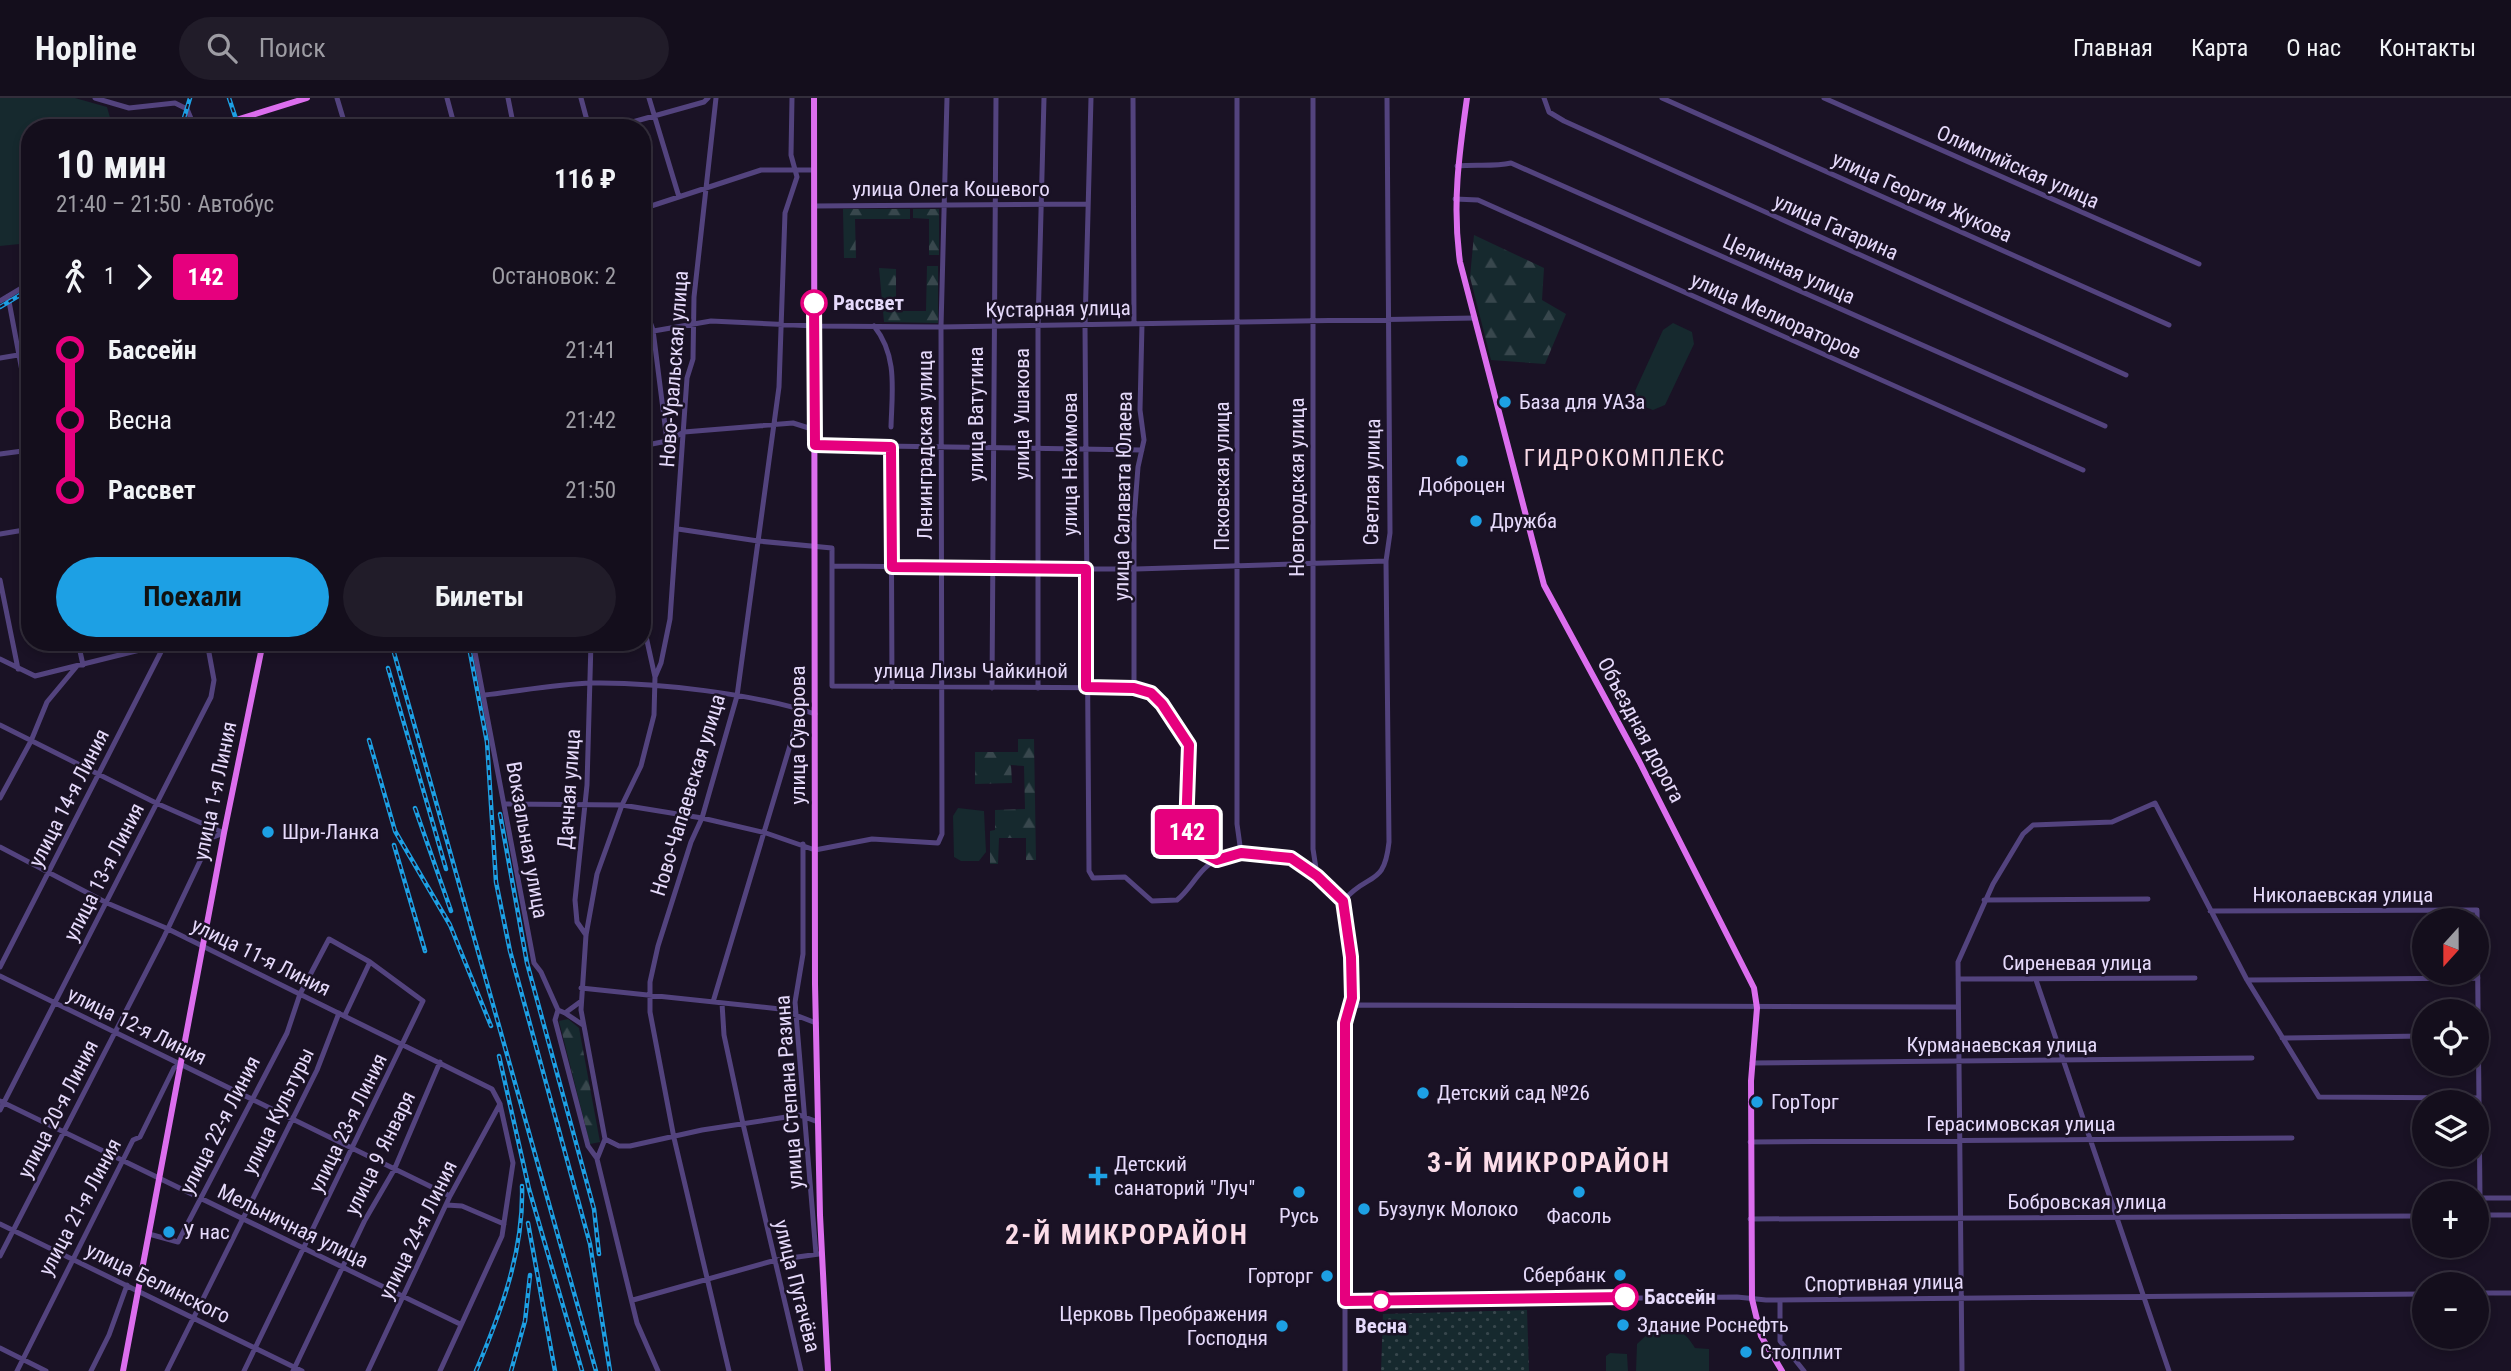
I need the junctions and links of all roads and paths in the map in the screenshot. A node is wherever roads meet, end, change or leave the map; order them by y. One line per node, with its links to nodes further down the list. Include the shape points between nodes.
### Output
1 (98, 98): 25 (street, via 129,108 175,103 187,109)
2 (307, 98): 26 (main road)
3 (337, 98): 27 (street)
4 (447, 98): 28 (street)
5 (508, 98): 29 (street)
6 (581, 98): 30 (street)
7 (649, 98): 24 (street)
8 (708, 98): 24 (street)
9 (716, 98): 35 (street, Ново-Уральская улица)
10 (792, 98): 33 (street, Ново-Чапаевская улица, via 791,155)
11 (814, 98): 34 (main road, улица Суворова)
12 (947, 98): 38 (street, Ленинградская улица)
13 (996, 98): 39 (street, улица Ватутина)
14 (1044, 98): 40 (street, улица Ушакова)
15 (1091, 98): 41 (street, улица Нахимова)
16 (1133, 98): 54 (street)
17 (1237, 98): 49 (street, Псковская улица)
18 (1313, 98): 50 (street, Новгородская улица)
19 (1387, 98): 51 (street, Светлая улица)
20 (1467, 98): 32 (main road, Объездная дорога)
21 (1544, 98): 69 (street, улица Гагарина, via 1549,112 1564,121)
22 (1662, 98): 62 (street, улица Георгия Жукова)
23 (1824, 98): 44 (street, Олимпийская улица)
24 (654, 116): 31 (street); 36 (street)
25 (191, 119)
26 (244, 119)
27 (343, 119)
28 (453, 119)
29 (512, 119)
30 (587, 119)
31 (643, 119)
32 (1457, 166): 37 (main road, Объездная дорога); 71 (street, Целинная улица, via 1511,163)
33 (797, 170): 34 (street); 35 (street, via 761,170); 56 (street, Ново-Чапаевская улица, via 785,213)
34 (814, 170): 43 (main road, улица Суворова)
35 (706, 187): 36 (street); 52 (street, Ново-Уральская улица)
36 (679, 197): 42 (street)
37 (1455, 199): 48 (main road, Объездная дорога, via 1460,262); 86 (street, улица Мелиораторов, via 1478,200)
38 (945, 203): 39 (street, улица Олега Кошевого); 43 (street, улица Олега Кошевого); 63 (street, Ленинградская улица)
39 (996, 204): 40 (street, улица Олега Кошевого); 59 (street, улица Ватутина)
40 (1042, 204): 41 (street, улица Олега Кошевого); 60 (street, улица Ушакова)
41 (1088, 204): 61 (street, улица Нахимова)
42 (651, 206)
43 (814, 206): 57 (main road, улица Суворова)
44 (2199, 264)
45 (21, 288): 46 (street)
46 (8, 296): 47 (street); 66 (street)
47 (0, 301)
48 (1475, 318): 51 (street, Кустарная улица); 170 (main road, Объездная дорога, via 1544,585 1741,959)
49 (1239, 321): 50 (street, Кустарная улица); 55 (street, Кустарная улица); 94 (street, Псковская улица)
50 (1314, 321): 51 (street, Кустарная улица); 93 (street, Новгородская улица)
51 (1389, 321): 92 (street, Светлая улица, via 1390,533)
52 (694, 323): 56 (street, Кустарная улица); 64 (street, Кустарная улица); 74 (street, Ново-Уральская улица)
53 (651, 324): 64 (street)
54 (1134, 324): 55 (street, Кустарная улица); 61 (street, Кустарная улица)
55 (1142, 324): 83 (street, улица Салавата Юлаева)
56 (783, 325): 57 (street, Кустарная улица); 70 (street, Ново-Чапаевская улица)
57 (815, 326): 58 (street, Кустарная улица); 73 (main road, улица Суворова)
58 (874, 326): 63 (street, Кустарная улица); 72 (street, via 891,358)
59 (992, 326): 60 (street, Кустарная улица); 63 (street, Кустарная улица); 81 (street, улица Ватутина)
60 (1038, 326): 61 (street, Кустарная улица); 82 (street, улица Ушакова)
61 (1085, 326): 80 (street, улица Нахимова)
62 (2169, 326)
63 (940, 327): 79 (street, Ленинградская улица)
64 (653, 330): 75 (street)
65 (21, 354): 66 (street)
66 (18, 355): 67 (street); 68 (street)
67 (0, 358)
68 (21, 368)
69 (2126, 375)
70 (774, 425): 73 (street, via 793,423); 74 (street); 90 (street, Ново-Чапаевская улица)
71 (2105, 426)
72 (891, 427)
73 (815, 430): 77 (main road, улица Суворова)
74 (684, 432): 75 (street); 87 (street, Ново-Уральская улица)
75 (667, 441): 76 (street)
76 (651, 444)
77 (815, 445): 78 (street); 91 (main road, улица Суворова)
78 (891, 447): 79 (street); 96 (street)
79 (941, 448): 81 (street); 97 (street, Ленинградская улица)
80 (1085, 448): 82 (street); 83 (street); 100 (street, улица Нахимова)
81 (992, 449): 82 (street); 98 (street, улица Ватутина)
82 (1038, 449): 99 (street, улица Ушакова)
83 (1142, 450): 101 (street, улица Салавата Юлаева, via 1135,519)
84 (21, 451): 85 (street)
85 (0, 454)
86 (2083, 470)
87 (678, 529): 90 (street); 114 (street, Ново-Уральская улица, via 670,618)
88 (21, 530): 89 (street)
89 (0, 534)
90 (758, 541): 91 (street); 124 (street, Ново-Чапаевская улица)
91 (815, 547): 95 (street, via 832,548); 126 (main road, улица Суворова)
92 (1386, 561): 93 (street); 147 (street, Светлая улица, via 1386,866)
93 (1312, 563): 94 (street); 144 (street, Новгородская улица, via 1313,849)
94 (1237, 565): 101 (street); 141 (street, Псковская улица, via 1237,824)
95 (833, 566): 96 (street); 117 (street, улица Лизы Чайкиной, via 832,686)
96 (892, 567): 97 (street); 117 (street)
97 (941, 568): 98 (street); 119 (street, Ленинградская улица)
98 (991, 568): 99 (street); 120 (street, улица Ватутина)
99 (1038, 568): 100 (street); 121 (street, улица Ушакова)
100 (1086, 569): 101 (street); 118 (street, улица Нахимова)
101 (1136, 569): 122 (street, улица Салавата Юлаева)
102 (0, 580): 113 (street)
103 (79, 651): 112 (street)
104 (126, 651): 112 (street)
105 (165, 651): 129 (street, улица 14-я Линия)
106 (209, 651): 131 (street, улица 13-я Линия, via 214,680 211,697)
107 (261, 651): 136 (main road, улица 1-я Линия)
108 (475, 651): 123 (street, Вокзальная улица)
109 (591, 651): 115 (street, Дачная улица)
110 (649, 651): 114 (street)
111 (0, 659): 113 (street)
112 (80, 665): 113 (street, via 35,676); 128 (street, via 47,702)
113 (18, 669)
114 (655, 677): 116 (street, Ново-Уральская улица)
115 (591, 683): 116 (street); 123 (street); 132 (street, Дачная улица)
116 (654, 687): 124 (street); 134 (street, Ново-Уральская улица, via 653,715 641,766)
117 (892, 687): 119 (street, улица Лизы Чайкиной)
118 (1086, 687): 121 (street, улица Лизы Чайкиной); 122 (street, улица Лизы Чайкиной); 142 (street, улица Нахимова, via 1089,871 1093,878 1125,877 1152,901 1177,900)
119 (942, 688): 120 (street, улица Лизы Чайкиной); 140 (street, Ленинградская улица, via 942,834 938,843 872,839)
120 (992, 688): 121 (street, улица Лизы Чайкиной)
121 (1038, 688)
122 (1134, 688): 142 (street, улица Лизы Чайкиной, via 1151,693 1189,745 1186,830 1201,852)
123 (485, 695): 133 (street, Вокзальная улица)
124 (737, 696): 125 (street); 135 (street, Ново-Чапаевская улица)
125 (801, 709): 126 (street); 137 (street)
126 (815, 714): 140 (main road, улица Суворова)
127 (0, 725): 128 (street)
128 (31, 741): 129 (street); 130 (street)
129 (100, 773): 131 (street); 143 (street, улица 14-я Линия)
130 (0, 798)
131 (156, 803): 136 (street); 148 (street, улица 13-я Линия)
132 (585, 803): 133 (street); 134 (street); 152 (street, Дачная улица, via 575,912)
133 (505, 804): 171 (street, Вокзальная улица, via 534,963)
134 (622, 805): 135 (street); 152 (street, Ново-Уральская улица, via 597,874)
135 (702, 818): 137 (street); 164 (street, Ново-Чапаевская улица, via 657,946)
136 (224, 832): 151 (street, улица 20-я Линия, via 211,838); 153 (main road, улица 1-я Линия)
137 (766, 833): 138 (street); 166 (street)
138 (803, 844): 140 (street); 175 (street, улица Степана Разина)
139 (0, 847): 143 (street, улица 11-я Линия)
140 (815, 850): 176 (main road, улица Суворова)
141 (1241, 853): 142 (street); 144 (street, via 1291,858)
142 (1217, 860)
143 (48, 872): 148 (street, улица 11-я Линия); 155 (street, улица 14-я Линия)
144 (1317, 876): 147 (street)
145 (2148, 899): 146 (street)
146 (1984, 900): 150 (street, via 2032,825 2124,818 2155,803); 159 (street, via 1958,962)
147 (1343, 901): 172 (street, via 1351,957)
148 (107, 903): 151 (street, улица 11-я Линия); 168 (street, улица 13-я Линия)
149 (2412, 910): 150 (street, Николаевская улица)
150 (2210, 911): 160 (street)
151 (166, 928): 153 (street, улица 11-я Линия); 178 (street, улица 20-я Линия)
152 (586, 934): 162 (street, Ново-Уральская улица)
153 (202, 946): 163 (street, улица 11-я Линия); 187 (main road, улица 21-я Линия)
154 (370, 962): 163 (street, улица 22-я Линия, via 329,939); 174 (street, улица Культуры); 181 (street, улица 23-я Линия, via 423,1001)
155 (0, 967)
156 (0, 976): 168 (street, улица 12-я Линия)
157 (2195, 978): 161 (street, Сиреневая улица)
158 (2412, 978): 160 (street)
159 (1958, 979): 161 (street, Сиреневая улица); 169 (street)
160 (2247, 979): 180 (street)
161 (2036, 980): 184 (street)
162 (581, 988): 164 (street); 165 (street, Ново-Уральская улица)
163 (300, 994): 174 (street, улица 11-я Линия); 189 (street, улица 22-я Линия, via 287,1033)
164 (650, 995): 166 (street); 198 (street, Ново-Чапаевская улица)
165 (581, 1001): 173 (street); 177 (street, Ново-Уральская улица)
166 (713, 1002): 167 (street)
167 (722, 1003): 175 (street, via 780,1009); 196 (street, улица Пугачёва, via 724,1035)
168 (56, 1004): 178 (street, улица 12-я Линия); 190 (street, улица 13-я Линия)
169 (1957, 1007): 170 (street); 183 (street)
170 (1757, 1008): 172 (street, via 1358,1005); 186 (main road, Объездная дорога)
171 (558, 1010): 173 (street); 205 (street, Вокзальная улица, via 555,1020 588,1146)
172 (1350, 1010): 243 (street, via 1345,1023)
173 (565, 1013): 177 (street)
174 (342, 1014): 181 (street, улица 11-я Линия); 194 (street, улица Культуры)
175 (798, 1016): 176 (street); 193 (street, улица Степана Разина)
176 (816, 1023): 195 (main road, улица Суворова)
177 (584, 1025): 201 (street, Ново-Уральская улица)
178 (114, 1032): 187 (street, улица 12-я Линия); 197 (street, улица 20-я Линия)
179 (2412, 1036): 180 (street)
180 (2282, 1038): 188 (street, via 2319,1097)
181 (404, 1043): 185 (street, улица 11-я Линия); 204 (street, улица 23-я Линия)
182 (2252, 1058): 184 (street, Курманаевская улица)
183 (1959, 1060): 184 (street, Курманаевская улица); 186 (street, Курманаевская улица); 202 (street)
184 (2063, 1061): 199 (street)
185 (440, 1062): 191 (street, улица 11-я Линия, via 492,1088); 208 (street, улица 9 Января)
186 (1752, 1063): 203 (main road, Объездная дорога)
187 (180, 1064): 189 (street, улица 12-я Линия); 206 (street, улица 21-я Линия); 209 (main road, улица 21-я Линия)
188 (2412, 1098)
189 (253, 1101): 194 (street, улица 12-я Линия); 212 (street, улица 22-я Линия)
190 (2, 1102): 192 (street, улица 13-я Линия); 197 (street, Мельничная улица)
191 (499, 1104): 210 (street, улица 24-я Линия); 222 (street, via 513,1163)
192 (0, 1110)
193 (805, 1118): 195 (street); 196 (street, via 799,1115); 226 (street, улица Степана Разина)
194 (292, 1120): 204 (street, улица 12-я Линия); 219 (street, улица Культуры)
195 (818, 1122): 226 (main road, улица Суворова)
196 (743, 1124): 198 (street); 229 (street, улица Пугачёва)
197 (63, 1133): 206 (street, Мельничная улица); 223 (street, улица 20-я Линия)
198 (674, 1138): 201 (street, via 630,1146); 231 (street, Ново-Чапаевская улица)
199 (2089, 1138): 200 (street, Герасимовская улица); 202 (street, Герасимовская улица); 218 (street)
200 (2292, 1138)
201 (605, 1139): 205 (street)
202 (1959, 1140): 203 (street, Герасимовская улица); 217 (street)
203 (1750, 1142): 220 (main road, Объездная дорога)
204 (352, 1148): 208 (street, улица 12-я Линия); 225 (street, улица 23-я Линия)
205 (597, 1159): 241 (street)
206 (123, 1161): 209 (street, Мельничная улица); 228 (street, улица 21-я Линия)
207 (2479, 1167): 211 (street, via 2480,1198)
208 (394, 1170): 210 (street, улица 12-я Линия); 230 (street, улица 9 Января)
209 (159, 1179): 212 (street, Мельничная улица); 224 (main road, улица 22-я Линия)
210 (450, 1196): 213 (street, улица 24-я Линия)
211 (2511, 1198)
212 (202, 1199): 219 (street, Мельничная улица); 224 (street, улица 22-я Линия, via 178,1242)
213 (447, 1205): 222 (street, via 462,1206); 237 (street, улица 24-я Линия)
214 (2489, 1215): 215 (street)
215 (2511, 1215)
216 (2412, 1216): 218 (street, Бобровская улица)
217 (1960, 1218): 218 (street, Бобровская улица); 220 (street, Бобровская улица); 238 (street)
218 (2117, 1218): 239 (street)
219 (243, 1219): 225 (street, Мельничная улица); 244 (street, улица Культуры)
220 (1750, 1219): 240 (main road, Объездная дорога)
221 (0, 1224): 223 (street, улица Белинского)
222 (503, 1224): 245 (street, via 502,1236)
223 (13, 1230): 227 (street, улица 20-я Линия); 228 (street, улица Белинского)
224 (149, 1234): 233 (main road, улица 22-я Линия)
225 (304, 1249): 230 (street, Мельничная улица); 247 (street, улица 23-я Линия)
226 (819, 1254): 229 (street); 262 (main road, улица Суворова)
227 (0, 1256)
228 (74, 1259): 232 (street, улица Белинского); 248 (street, улица 21-я Линия)
229 (776, 1260): 231 (street); 261 (street, улица Пугачёва)
230 (342, 1267): 237 (street, Мельничная улица); 249 (street, улица 9 Января)
231 (708, 1279): 241 (street); 260 (street, Ново-Чапаевская улица)
232 (127, 1285): 233 (street, улица Белинского); 252 (street)
233 (138, 1291): 244 (street, улица Белинского); 253 (main road, улица 22-я Линия)
234 (2489, 1293): 235 (street)
235 (2511, 1293)
236 (2412, 1294): 239 (street, Спортивная улица)
237 (401, 1298): 245 (street, Мельничная улица); 257 (street, улица 24-я Линия)
238 (1962, 1298): 239 (street, Спортивная улица); 242 (street, Спортивная улица); 266 (street)
239 (2143, 1298): 267 (street)
240 (1752, 1299): 242 (street, Спортивная улица); 243 (street, Спортивная улица); 264 (main road, Объездная дорога, via 1761,1336)
241 (633, 1300): 259 (street, via 642,1339)
242 (1780, 1300): 265 (street, via 1780,1341)
243 (1345, 1301): 263 (street)
244 (194, 1318): 247 (street, улица Белинского); 254 (street, улица Культуры)
245 (460, 1324): 258 (street)
246 (0, 1348): 248 (street)
247 (255, 1349): 249 (street, улица Белинского); 255 (street, улица 23-я Линия)
248 (23, 1360): 250 (street, улица 21-я Линия); 251 (street)
249 (293, 1369): 256 (street, улица Белинского)
250 (17, 1371)
251 (46, 1371)
252 (91, 1371)
253 (123, 1371)
254 (167, 1371)
255 (244, 1371)
256 (302, 1371)
257 (368, 1371)
258 (440, 1371)
259 (658, 1371)
260 (729, 1371)
261 (801, 1371)
262 (828, 1371)
263 (1345, 1371)
264 (1782, 1371)
265 (1804, 1371)
266 (1962, 1371)
267 (2169, 1371)

